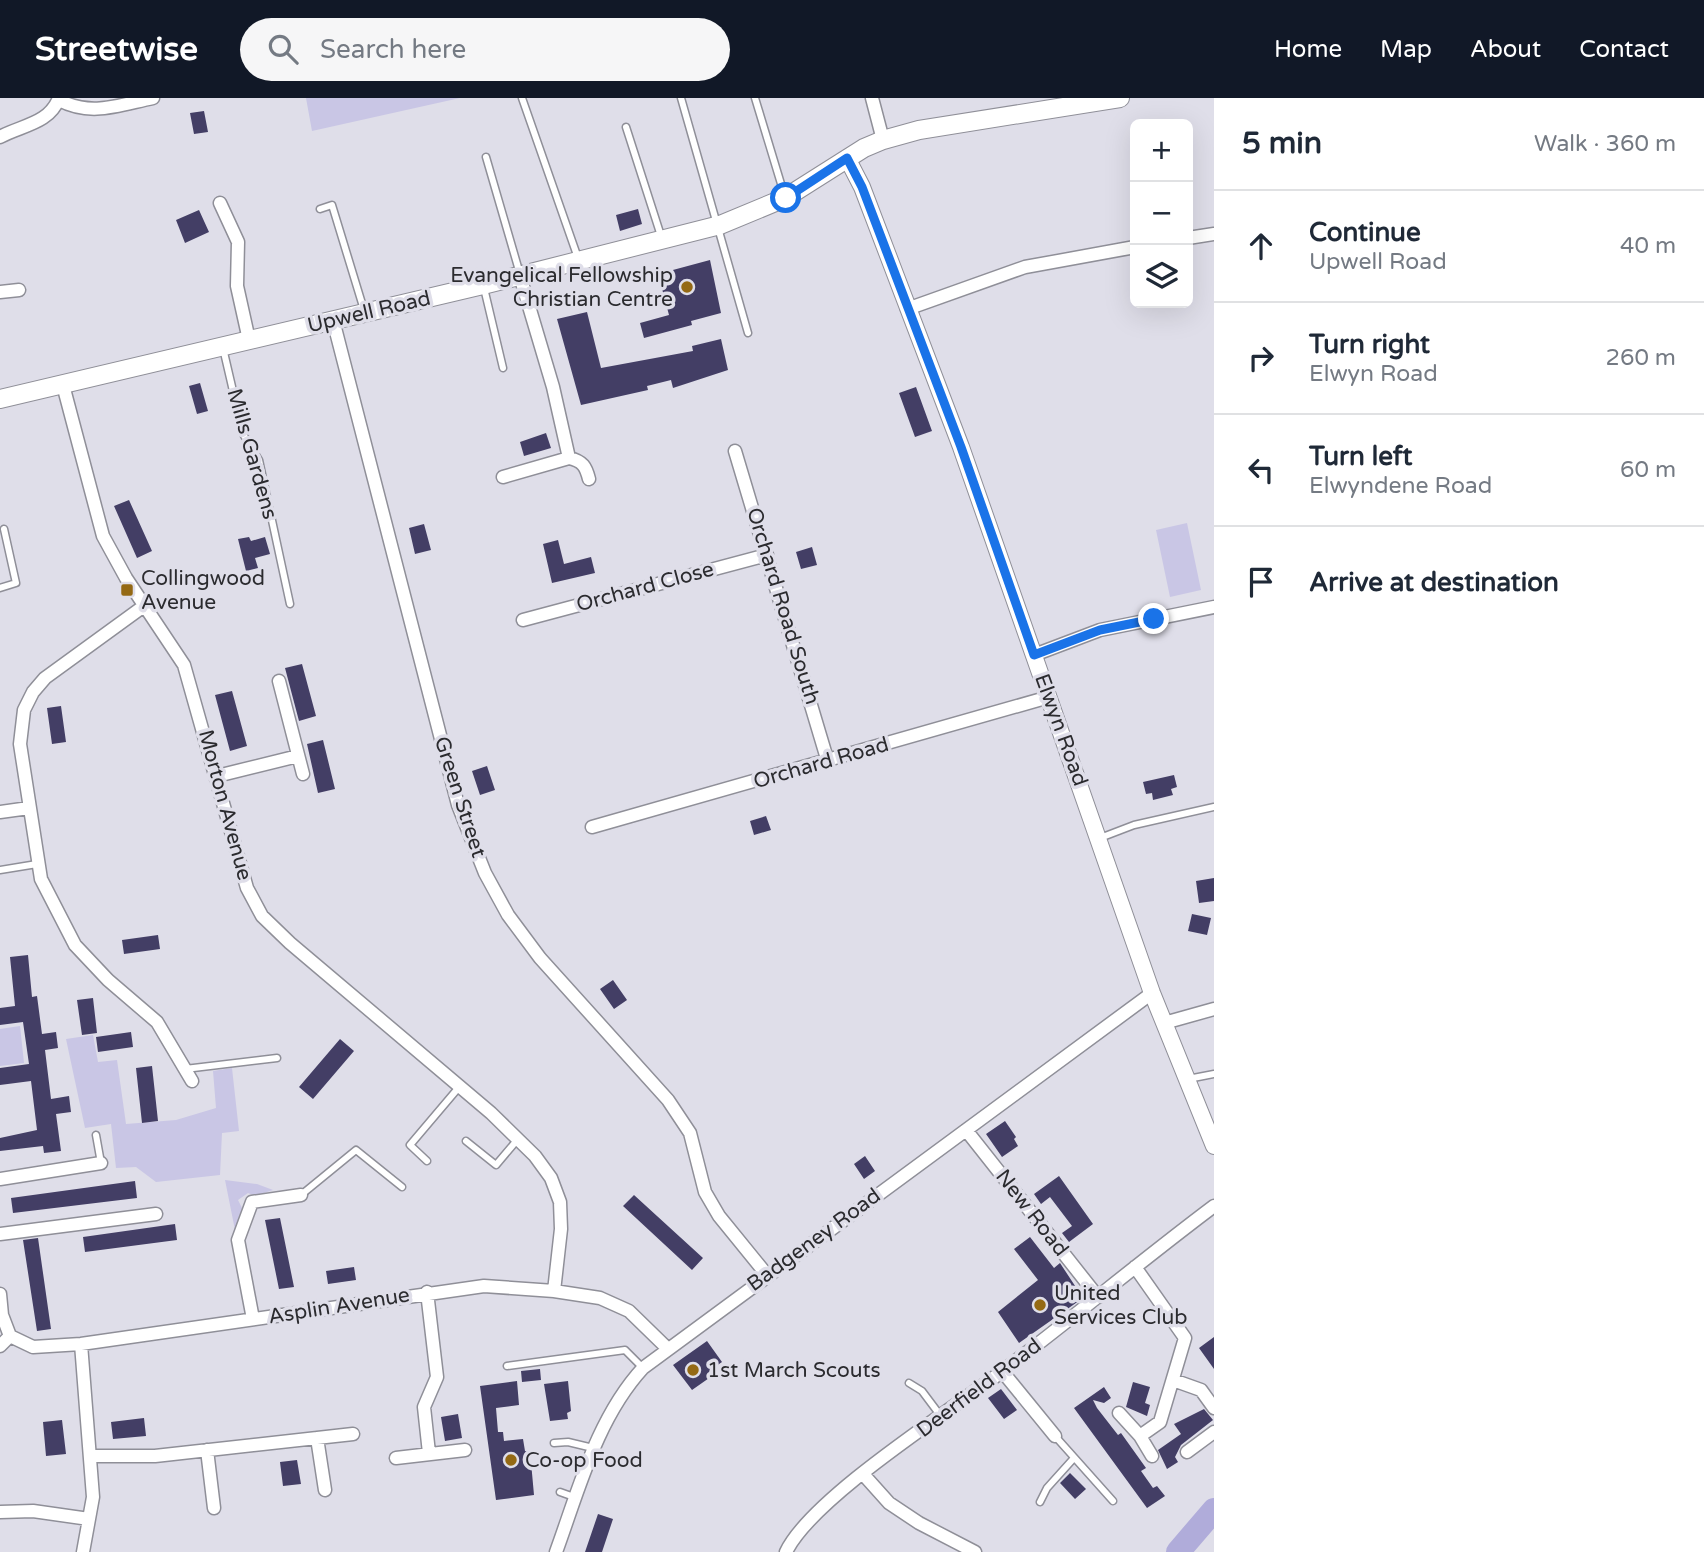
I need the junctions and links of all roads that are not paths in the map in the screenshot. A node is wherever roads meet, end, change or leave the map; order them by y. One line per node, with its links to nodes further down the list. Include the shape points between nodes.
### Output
1 (153, 98): 7 (street, via 97,110 76,110)
2 (522, 98): 21 (lane)
3 (681, 98): 16 (lane)
4 (755, 98): 13 (lane)
5 (872, 98): 10 (street)
6 (1120, 98): 10 (main road, Upwell Road, via 919,130)
7 (59, 99): 9 (street, via 52,112 38,122)
8 (626, 127): 19 (lane)
9 (0, 137)
10 (883, 140): 12 (main road, Upwell Road)
11 (486, 157): 22 (lane)
12 (847, 158): 13 (main road, Upwell Road); 26 (street, Elwyn Road)
13 (786, 198): 16 (main road, Upwell Road)
14 (220, 203): 30 (street, via 238,242 237,286)
15 (320, 209): 27 (lane, via 332,205)
16 (720, 225): 19 (main road, Upwell Road); 29 (lane)
17 (1214, 234): 18 (street)
18 (1193, 237)
19 (663, 241): 21 (main road, Upwell Road)
20 (1130, 248): 26 (street, via 1025,267)
21 (579, 262): 22 (main road, Upwell Road)
22 (520, 276): 23 (main road, Upwell Road); 36 (street, via 554,387)
23 (483, 285): 27 (main road, Upwell Road); 32 (lane)
24 (19, 290): 25 (street)
25 (0, 292)
26 (907, 309): 46 (street, Elwyn Road)
27 (365, 312): 28 (main road, Upwell Road)
28 (333, 320): 30 (main road, Upwell Road); 84 (street, Green Street, via 458,805 485,873 508,915 540,958 668,1100 690,1133 705,1192)
29 (748, 333)
30 (249, 340): 31 (main road, Upwell Road)
31 (223, 346): 33 (main road, Upwell Road); 42 (lane, Mills Gardens, via 243,434 258,460)
32 (503, 368)
33 (63, 385): 34 (main road, Upwell Road); 43 (street, Morton Avenue, via 103,536)
34 (0, 399)
35 (735, 451): 40 (street, Orchard Road South)
36 (569, 458): 37 (street); 38 (street, via 586,467)
37 (503, 477)
38 (589, 479)
39 (4, 529): 41 (lane, via 16,583)
40 (767, 555): 45 (street, Orchard Close); 50 (street, Orchard Road South)
41 (0, 588)
42 (290, 604)
43 (144, 606): 52 (street, Morton Avenue, via 184,665); 54 (street, via 45,678 33,692 24,710 19,744)
44 (1214, 607): 46 (street, via 1100,630)
45 (523, 620)
46 (1034, 655): 48 (street, Elwyn Road)
47 (279, 681): 49 (street)
48 (1049, 697): 50 (street, Orchard Road); 57 (street, Elwyn Road)
49 (298, 756): 51 (street); 52 (street)
50 (828, 762): 56 (street, Orchard Road)
51 (303, 774)
52 (217, 776): 68 (street, Morton Avenue, via 247,888 262,916)
53 (1214, 807): 57 (lane, via 1134,825)
54 (29, 808): 55 (street); 58 (street)
55 (0, 812)
56 (592, 827)
57 (1099, 839): 60 (street, Elwyn Road)
58 (37, 864): 59 (lane); 64 (street, via 75,945 157,1022)
59 (0, 870)
60 (1152, 993): 62 (street, Elwyn Road); 70 (street, Badgeney Road)
61 (1214, 1009): 62 (street)
62 (1164, 1023): 66 (street, Elwyn Road)
63 (277, 1058): 64 (lane)
64 (185, 1069): 67 (street)
65 (1214, 1074): 66 (lane)
66 (1187, 1079): 69 (street, Elwyn Road)
67 (192, 1081)
68 (460, 1086): 72 (street, Morton Avenue); 75 (lane, via 410,1145)
69 (1210, 1126): 74 (street, Elwyn Road)
70 (966, 1129): 84 (street, Badgeney Road); 88 (street, New Road)
71 (96, 1135): 76 (lane)
72 (518, 1139): 73 (lane, via 496,1165); 85 (street, Morton Avenue, via 551,1178 560,1202)
73 (466, 1141)
74 (1214, 1146)
75 (426, 1161)
76 (101, 1163): 77 (street)
77 (0, 1179)
78 (402, 1187): 79 (lane, via 356,1150)
79 (301, 1195): 89 (street, via 253,1202 238,1240)
80 (1214, 1206): 83 (street, Deerfield Road)
81 (156, 1214): 82 (street)
82 (0, 1234)
83 (1135, 1267): 88 (street, Deerfield Road); 97 (street, via 1185,1338)
84 (767, 1275): 93 (street, Badgeney Road)
85 (554, 1291): 86 (street, Asplin Avenue, via 484,1286); 93 (street, Asplin Avenue, via 600,1298 629,1311)
86 (427, 1292): 89 (street, Asplin Avenue); 112 (street, via 437,1377 424,1407)
87 (0, 1294): 90 (street)
88 (1098, 1297): 96 (street, Deerfield Road)
89 (253, 1319): 91 (street, Asplin Avenue)
90 (10, 1336): 91 (street, Asplin Avenue, via 33,1347); 92 (street)
91 (81, 1344): 113 (street)
92 (0, 1346)
93 (667, 1348): 95 (street, Badgeney Road)
94 (507, 1366): 95 (lane, via 625,1350)
95 (643, 1368): 108 (street, Badgeney Road, via 621,1391)
96 (1002, 1371): 101 (street, Deerfield Road); 104 (street)
97 (1173, 1380): 99 (street, via 1201,1390); 105 (street, via 1160,1422)
98 (909, 1383): 101 (lane, via 922,1391)
99 (1214, 1408)
100 (1119, 1413): 105 (street)
101 (941, 1417): 117 (street, Deerfield Road)
102 (1214, 1432): 111 (street)
103 (353, 1434): 106 (street)
104 (1055, 1436): 116 (lane)
105 (1140, 1436): 114 (street)
106 (317, 1438): 109 (street); 118 (street)
107 (554, 1443): 108 (lane)
108 (595, 1449): 120 (street, Badgeney Road)
109 (207, 1450): 113 (street); 123 (street)
110 (465, 1450): 112 (street)
111 (1187, 1452)
112 (429, 1453): 115 (street)
113 (91, 1456): 125 (street)
114 (1152, 1456)
115 (396, 1458)
116 (1074, 1458): 121 (lane); 122 (lane, via 1046,1488)
117 (863, 1474): 128 (street, Deerfield Road, via 804,1524); 129 (street, via 889,1503)
118 (325, 1490)
119 (560, 1492): 120 (lane)
120 (576, 1498): 127 (street, Badgeney Road)
121 (1113, 1501)
122 (1040, 1502)
123 (214, 1508)
124 (0, 1512): 125 (street, via 33,1510)
125 (89, 1519): 126 (street)
126 (83, 1552)
127 (556, 1552)
128 (786, 1552)
129 (975, 1552)

